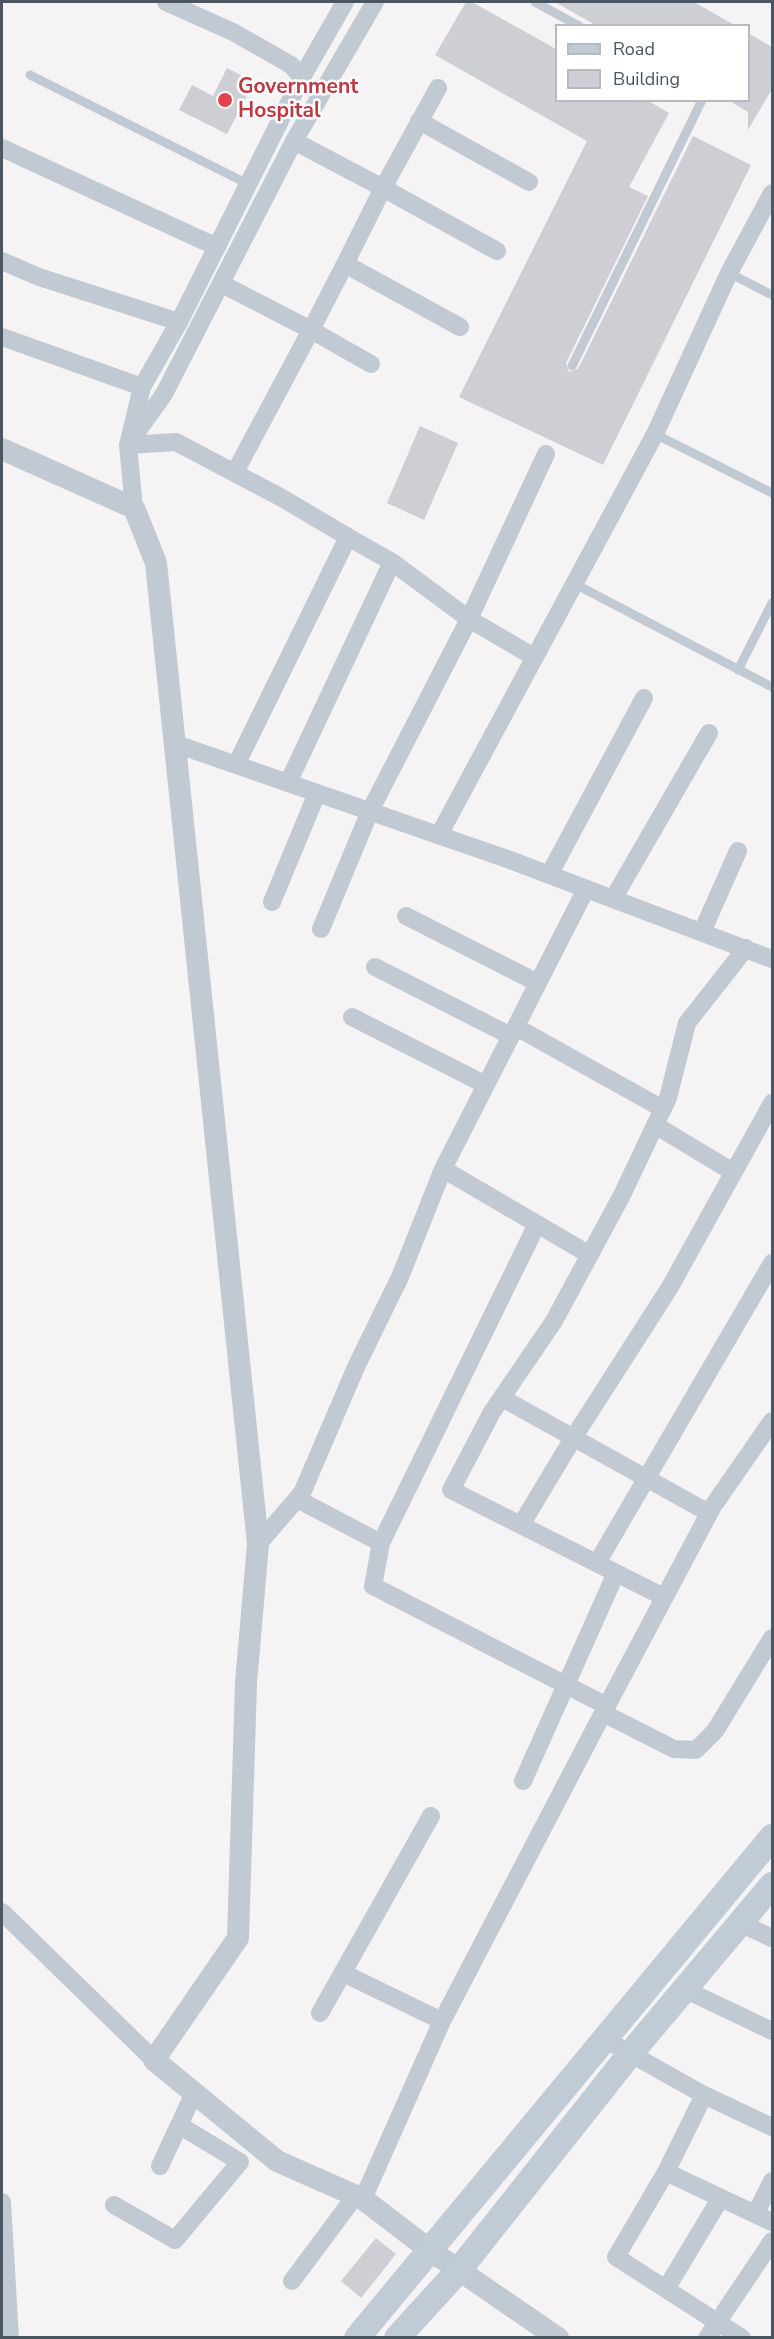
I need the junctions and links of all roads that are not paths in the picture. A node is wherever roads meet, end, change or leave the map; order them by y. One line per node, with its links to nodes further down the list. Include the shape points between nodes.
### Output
1 (166, 2): 8 (street, via 233,32 291,65)
2 (375, 2): 5 (street)
3 (535, 2): 6 (lane)
4 (339, 4): 5 (street); 8 (street)
5 (364, 20): 12 (street)
6 (575, 24)
7 (30, 75): 15 (lane)
8 (302, 77): 15 (street)
9 (438, 88): 11 (street)
10 (701, 102): 30 (lane)
11 (419, 121): 14 (street); 16 (street)
12 (294, 141): 16 (street); 23 (street)
13 (2, 148): 18 (street)
14 (529, 182)
15 (248, 184): 18 (street)
16 (383, 188): 19 (street); 21 (street)
17 (772, 193): 22 (street)
18 (217, 247): 25 (street)
19 (497, 251)
20 (2, 261): 25 (street, via 39,277)
21 (345, 264): 26 (street); 27 (street)
22 (729, 273): 24 (lane); 32 (street)
23 (222, 284): 27 (street); 33 (street, via 164,394)
24 (772, 295)
25 (179, 322): 31 (street)
26 (460, 327)
27 (311, 330): 29 (street); 36 (street)
28 (2, 337): 31 (street)
29 (371, 364)
30 (572, 366)
31 (142, 387): 33 (street)
32 (655, 434): 37 (lane); 41 (street)
33 (128, 445): 36 (street, via 176,442); 38 (street)
34 (2, 449): 38 (street)
35 (546, 454): 43 (street)
36 (235, 472): 39 (street)
37 (772, 493)
38 (134, 508): 49 (street, via 156,563)
39 (348, 537): 40 (street); 50 (street)
40 (392, 562): 43 (street); 51 (street)
41 (575, 584): 44 (street); 45 (lane)
42 (772, 603): 45 (lane)
43 (469, 619): 44 (street); 53 (street)
44 (534, 657): 54 (street)
45 (738, 670): 46 (lane)
46 (772, 687)
47 (644, 698): 56 (street)
48 (709, 732): 58 (street)
49 (176, 744): 50 (street); 85 (street)
50 (236, 765): 51 (street)
51 (288, 783): 52 (street)
52 (317, 793): 53 (street); 59 (street)
53 (370, 811): 54 (street); 61 (street)
54 (439, 835): 56 (street)
55 (738, 851): 62 (street)
56 (549, 875): 57 (street)
57 (586, 889): 58 (street); 66 (street)
58 (613, 899): 62 (street)
59 (272, 902)
60 (406, 916): 66 (street)
61 (321, 929)
62 (702, 932): 63 (street)
63 (746, 948): 64 (street); 71 (street, via 687,1023 668,1098)
64 (772, 959)
65 (375, 967): 68 (street)
66 (538, 983): 68 (street)
67 (352, 1017): 69 (street)
68 (513, 1031): 69 (street); 71 (street)
69 (486, 1085): 72 (street)
70 (772, 1102): 73 (street)
71 (659, 1117): 73 (street); 75 (street)
72 (443, 1169): 74 (street); 81 (street, via 400,1277)
73 (733, 1172): 79 (street, via 670,1287)
74 (537, 1224): 75 (street); 84 (street)
75 (590, 1255): 77 (street, via 554,1321)
76 (772, 1263): 80 (street)
77 (502, 1398): 79 (street); 83 (street, via 451,1490)
78 (772, 1421): 82 (street)
79 (574, 1436): 80 (street); 83 (street)
80 (647, 1479): 82 (street); 86 (street)
81 (297, 1499): 84 (street); 85 (street)
82 (709, 1513): 88 (street)
83 (521, 1526): 86 (street)
84 (381, 1543): 90 (street, via 373,1586)
85 (258, 1544): 106 (street, via 246,1683 238,1938)
86 (597, 1563): 87 (street)
87 (616, 1573): 88 (street); 90 (street)
88 (664, 1597): 91 (street)
89 (772, 1638): 91 (street, via 715,1731 696,1750 674,1749)
90 (565, 1684): 91 (street); 92 (street)
91 (605, 1709): 102 (street)
92 (523, 1781)
93 (431, 1816): 99 (street)
94 (772, 1837): 104 (main road)
95 (772, 1885): 97 (main road)
96 (2, 1912): 106 (street)
97 (740, 1923): 98 (street); 100 (main road)
98 (772, 1938)
99 (343, 1973): 101 (street); 102 (street)
100 (684, 1989): 103 (street); 105 (main road)
101 (320, 2013)
102 (442, 2021): 114 (street)
103 (772, 2031)
104 (606, 2040): 105 (street); 121 (main road)
105 (630, 2054): 108 (street); 122 (main road)
106 (154, 2060): 107 (street)
107 (195, 2093): 109 (street); 114 (street, via 277,2161)
108 (704, 2095): 110 (street); 112 (street)
109 (179, 2126): 111 (street); 117 (street, via 240,2162 175,2240)
110 (772, 2127)
111 (160, 2166)
112 (666, 2172): 115 (street); 124 (street, via 616,2258)
113 (772, 2181): 118 (street)
114 (359, 2197): 121 (street); 123 (street)
115 (720, 2199): 118 (street); 124 (street)
116 (2, 2202): 126 (street)
117 (114, 2205)
118 (756, 2214): 119 (street)
119 (772, 2222)
120 (772, 2241): 125 (street)
121 (431, 2251): 122 (street); 127 (main road)
122 (459, 2270): 128 (main road); 129 (street)
123 (292, 2282)
124 (666, 2289): 125 (street)
125 (712, 2330): 130 (street)
126 (10, 2337)
127 (357, 2337)
128 (397, 2337)
129 (558, 2337)
130 (742, 2337)

